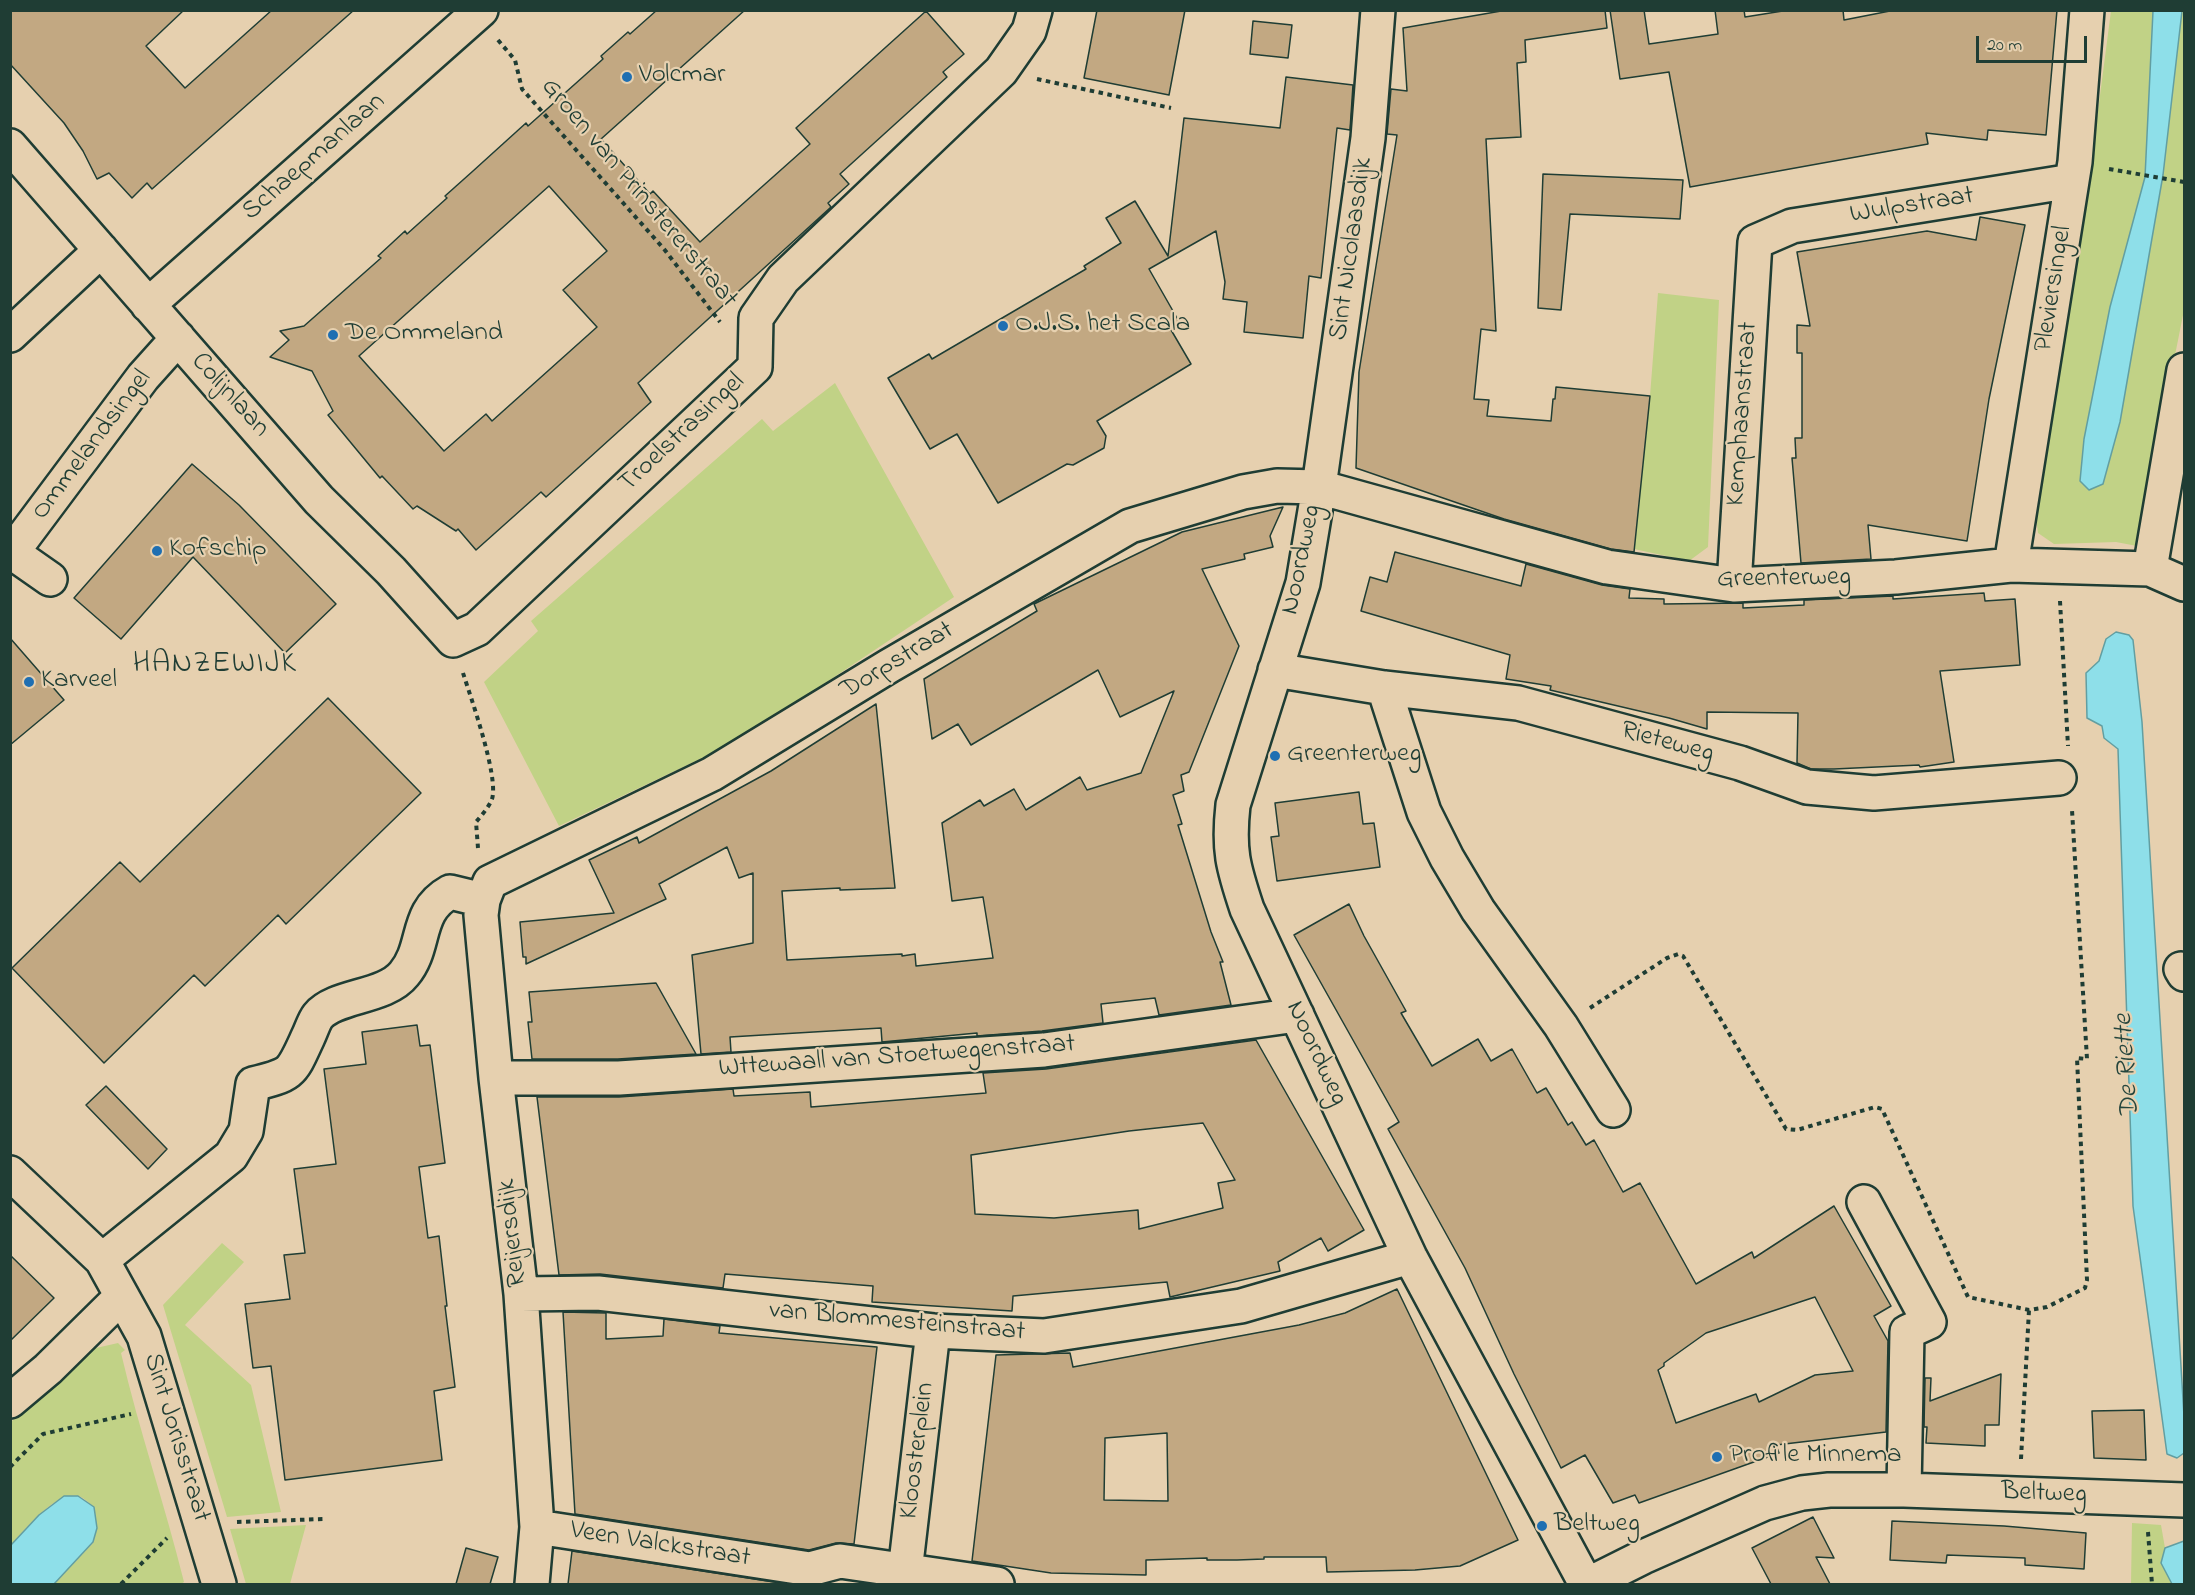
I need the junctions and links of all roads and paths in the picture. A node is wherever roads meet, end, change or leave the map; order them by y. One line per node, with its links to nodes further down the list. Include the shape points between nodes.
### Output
1 (1035, 10): 5 (street, Troelstrasingel, via 1029,32)
2 (1378, 10): 18 (street, Sint Nicolaasdijk, via 1368,138)
3 (2088, 10): 9 (street, Pleviersingel)
4 (479, 12): 13 (street, Schaepmanlaan); 16 (path, Groen van Prinstererstraat, via 515,60 522,89 664,249)
5 (1001, 71): 6 (path); 16 (street, Troelstrasingel, via 783,279 756,318)
6 (1172, 108)
7 (10, 146): 12 (street, Colijnlaan)
8 (2140, 174): 10 (path)
9 (2072, 181): 11 (street, Wulpstraat, via 1792,226); 20 (street, Pleviersingel)
10 (2184, 182)
11 (1755, 242): 25 (street, Kemphaanstraat)
12 (101, 250): 13 (street, Colijnlaan); 14 (street)
13 (148, 305): 15 (street, Colijnlaan)
14 (10, 335)
15 (178, 338): 19 (street, Ommelandsingel, via 143,377); 26 (street, Colijnlaan, via 319,500)
16 (754, 367): 26 (street, Troelstrasingel, via 477,629)
17 (2184, 370): 22 (street)
18 (1319, 487): 25 (street, Greenterweg, via 1607,567); 27 (street, Noordweg, via 1303,583); 30 (street, Dorpstraat, via 1277,486 1244,492 1130,526 712,774)
19 (11, 553): 23 (street)
20 (2012, 566): 21 (street, Greenterweg); 25 (street, Greenterweg, via 1896,577)
21 (2057, 567): 22 (street, Greenterweg); 29 (path)
22 (2150, 569): 24 (street, Greenterweg)
23 (50, 579)
24 (2184, 584)
25 (1734, 585)
26 (453, 640): 30 (path, via 494,786 492,801 476,822)
27 (1275, 670): 28 (street, Rieteweg); 31 (street, Noordweg, via 1233,805 1230,834 1233,864 1247,909)
28 (1384, 688): 29 (street, Rieteweg, via 1518,704 1740,763 1807,787 1874,793); 32 (street, via 1425,812 1447,858 1478,910)
29 (2066, 778): 41 (path, via 2087,1059 2077,1058 2087,1280 2085,1287 2047,1307)
30 (487, 891): 33 (street, Reijersdijk, via 481,915); 38 (street, via 450,892 441,897 426,915 414,957 404,975 367,995 343,1000 319,1015 295,1066 281,1077 253,1084 246,1131 231,1156)
31 (1297, 1015): 33 (street, Wttewaall van Stoetwegenstraat, via 1044,1050 620,1078); 37 (street, Noordweg)
32 (1562, 1026): 34 (street); 41 (path, via 1667,958 1683,956 1786,1129 1797,1130 1875,1107 1882,1109 1968,1298)
33 (496, 1078): 39 (street, Reijersdijk)
34 (1613, 1110)
35 (10, 1173): 38 (street, Sint Jorisstraat)
36 (1864, 1202): 46 (street, via 1929,1322 1907,1332)
37 (1410, 1257): 42 (street, van Blommesteinstraat, via 1240,1306 1044,1336); 58 (street, Noordweg)
38 (102, 1260): 40 (street, Sint Jorisstraat)
39 (521, 1294): 42 (street, van Blommesteinstraat, via 597,1293); 52 (street, Reijersdijk)
40 (122, 1296): 43 (street); 51 (street, Sint Jorisstraat, via 144,1336)
41 (2029, 1310): 47 (path)
42 (933, 1331): 53 (street, Kloosterplein)
43 (10, 1401)
44 (136, 1411): 45 (path, via 44,1434)
45 (10, 1467)
46 (1904, 1490): 47 (street, Beltweg); 58 (street, Beltweg, via 1829,1490 1765,1503)
47 (2019, 1494): 48 (street, Beltweg)
48 (2145, 1499): 49 (street, Beltweg); 59 (path)
49 (2184, 1500)
50 (324, 1519): 51 (path)
51 (201, 1523): 54 (street, Sint Jorisstraat); 55 (path, via 170,1536)
52 (537, 1527): 53 (street, Veen Valckstraat, via 810,1569 840,1562); 56 (street, Reijersdijk)
53 (905, 1572): 57 (street, Veen Valckstraat)
54 (212, 1581)
55 (121, 1584)
56 (532, 1584)
57 (997, 1584)
58 (1588, 1584)
59 (2152, 1584)

